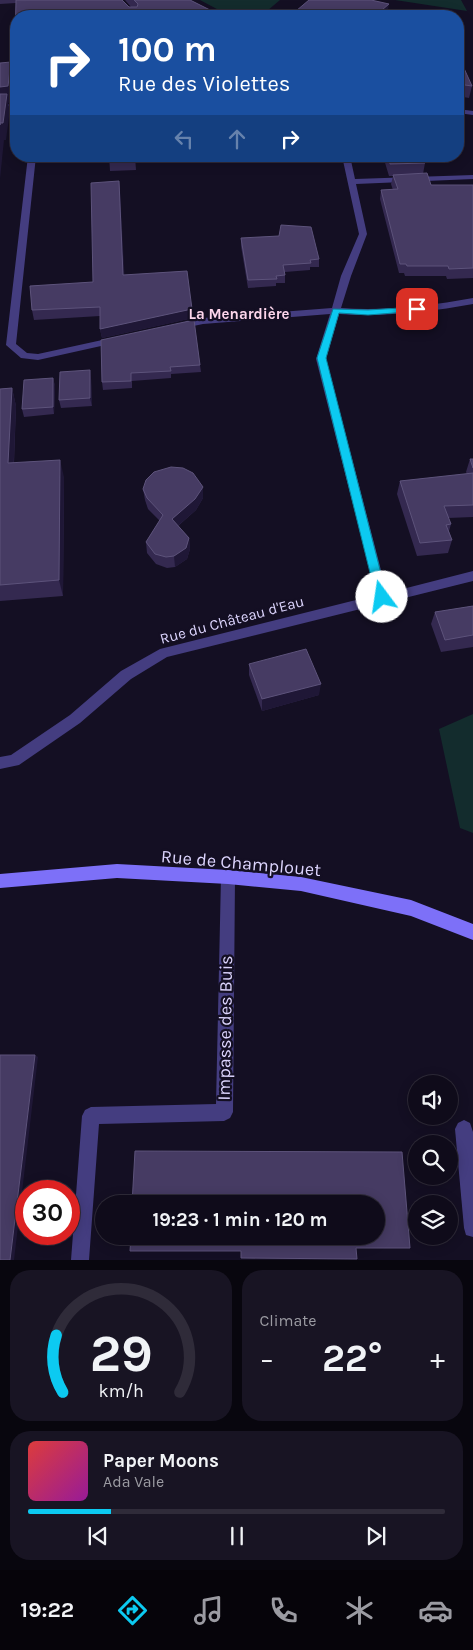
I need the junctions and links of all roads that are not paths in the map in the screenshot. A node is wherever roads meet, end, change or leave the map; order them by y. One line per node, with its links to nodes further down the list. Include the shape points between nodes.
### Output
1 (31, 162): 8 (street, via 11,345 24,356 38,357)
2 (347, 162): 4 (street)
3 (473, 177): 4 (street)
4 (352, 182): 6 (street, via 363,234)
5 (473, 301): 6 (street, via 434,308)
6 (336, 311): 7 (street, via 203,321); 10 (street, via 322,358)
7 (174, 328)
8 (126, 338)
9 (473, 576): 10 (street, Rue du Château d'Eau)
10 (382, 597): 11 (street, Rue du Château d'Eau, via 164,653 126,676 75,719 14,761)
11 (0, 763)
12 (228, 877): 13 (street, Rue de Champlouet, via 117,871); 14 (street, Rue de Champlouet, via 301,884 411,908); 17 (street, Impasse des Buis, via 224,1112 91,1116)
13 (0, 881)
14 (473, 932)
15 (464, 1129): 16 (street)
16 (473, 1228)
17 (80, 1260)

